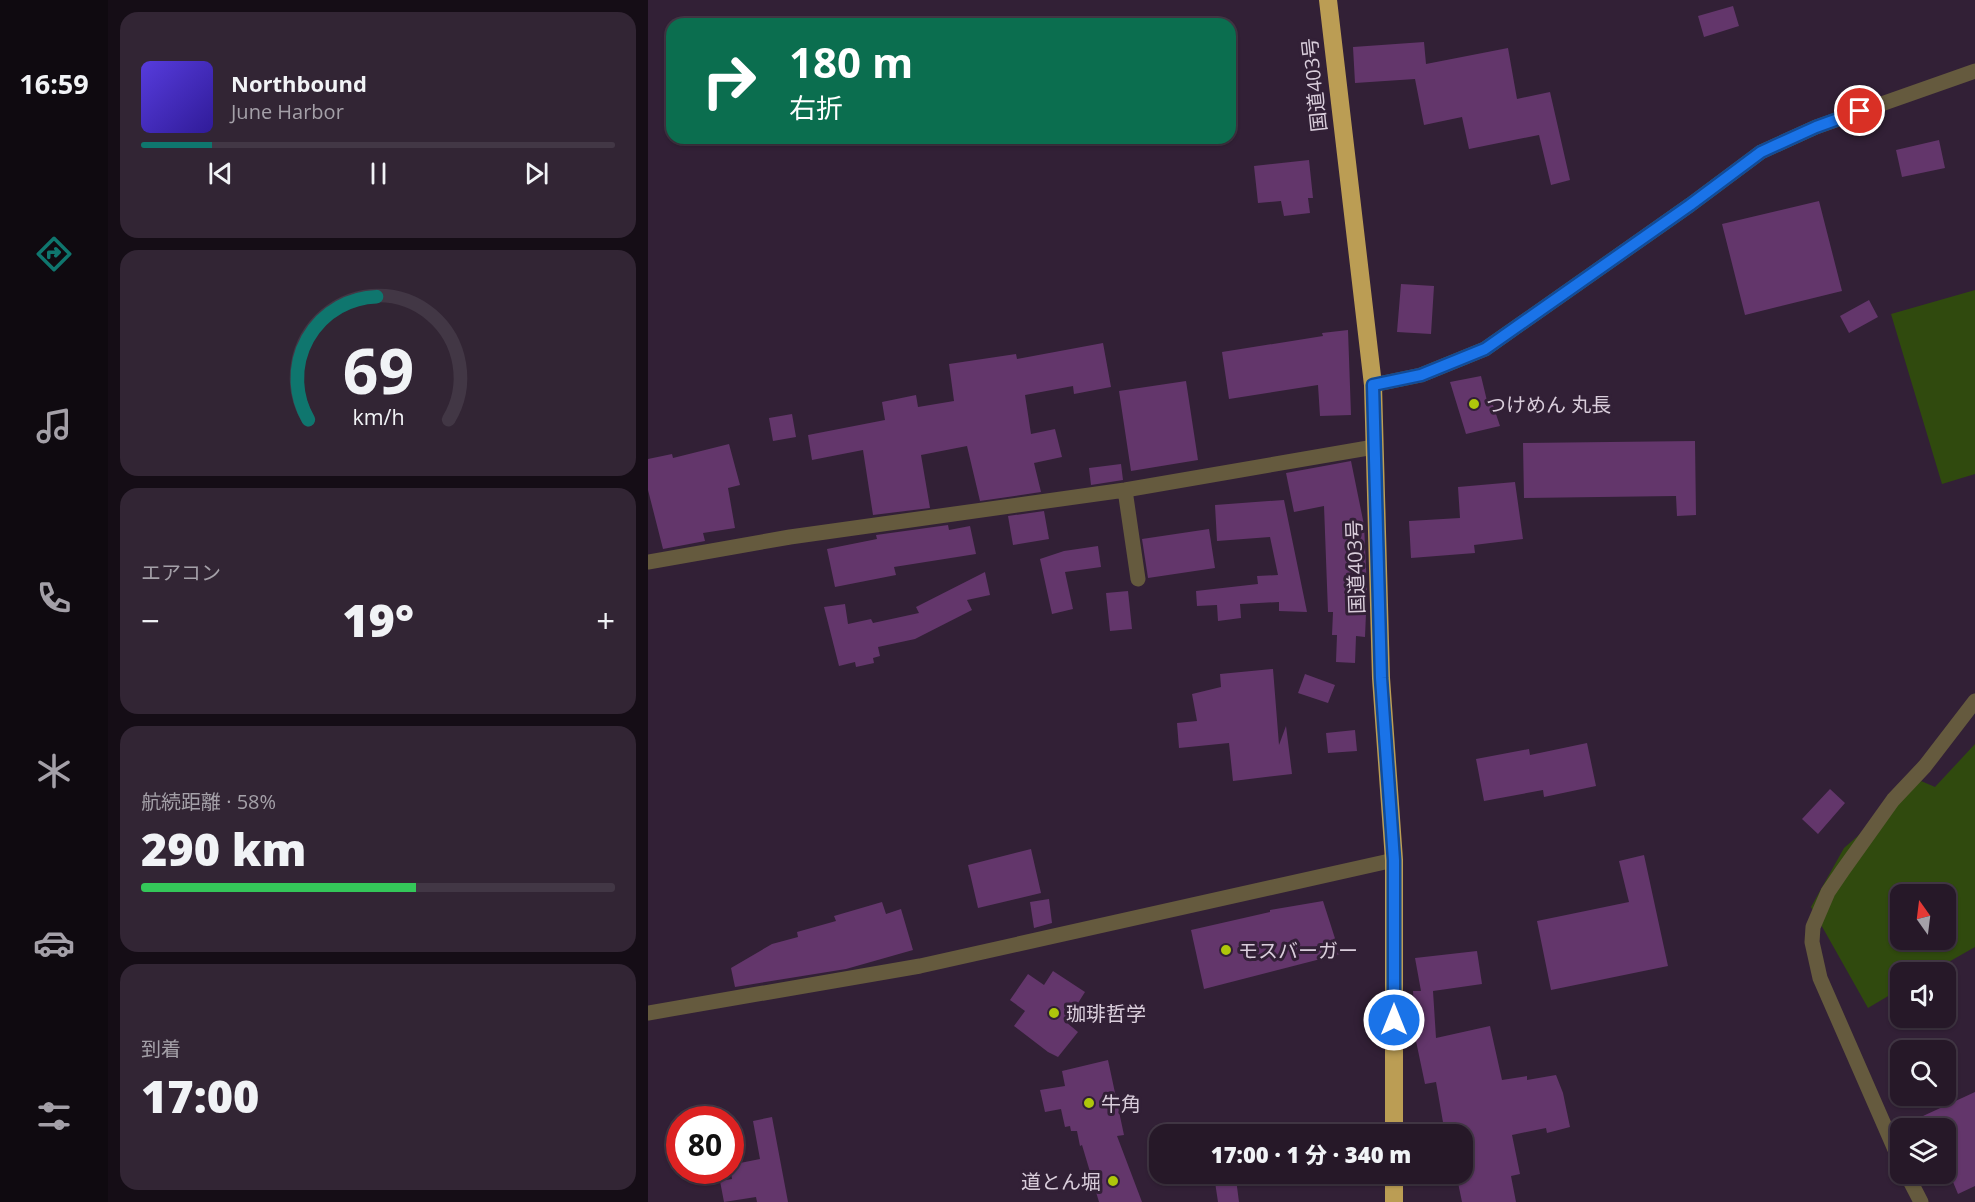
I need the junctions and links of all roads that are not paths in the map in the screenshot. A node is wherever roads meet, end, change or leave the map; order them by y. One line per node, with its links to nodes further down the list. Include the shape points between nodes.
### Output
1 (1328, 0): 3 (highway, 国道403号)
2 (1975, 71): 3 (street, via 1816,127 1761,152 1485,349 1421,375)
3 (1373, 385): 4 (highway, 国道403号)
4 (1374, 447): 5 (street); 9 (highway, 国道403号, via 1381,678)
5 (1125, 490): 6 (street, via 790,537); 7 (street)
6 (648, 562)
7 (1138, 579)
8 (1975, 700): 12 (street, via 1860,846 1828,892 1813,927 1812,942 1820,978)
9 (1394, 860): 10 (street, via 920,966); 11 (highway, 国道403号)
10 (648, 1013)
11 (1394, 1124)
12 (1890, 1138)
13 (1394, 1184): 15 (highway)
14 (1912, 1184): 16 (street)
15 (1394, 1202)
16 (1921, 1202)

